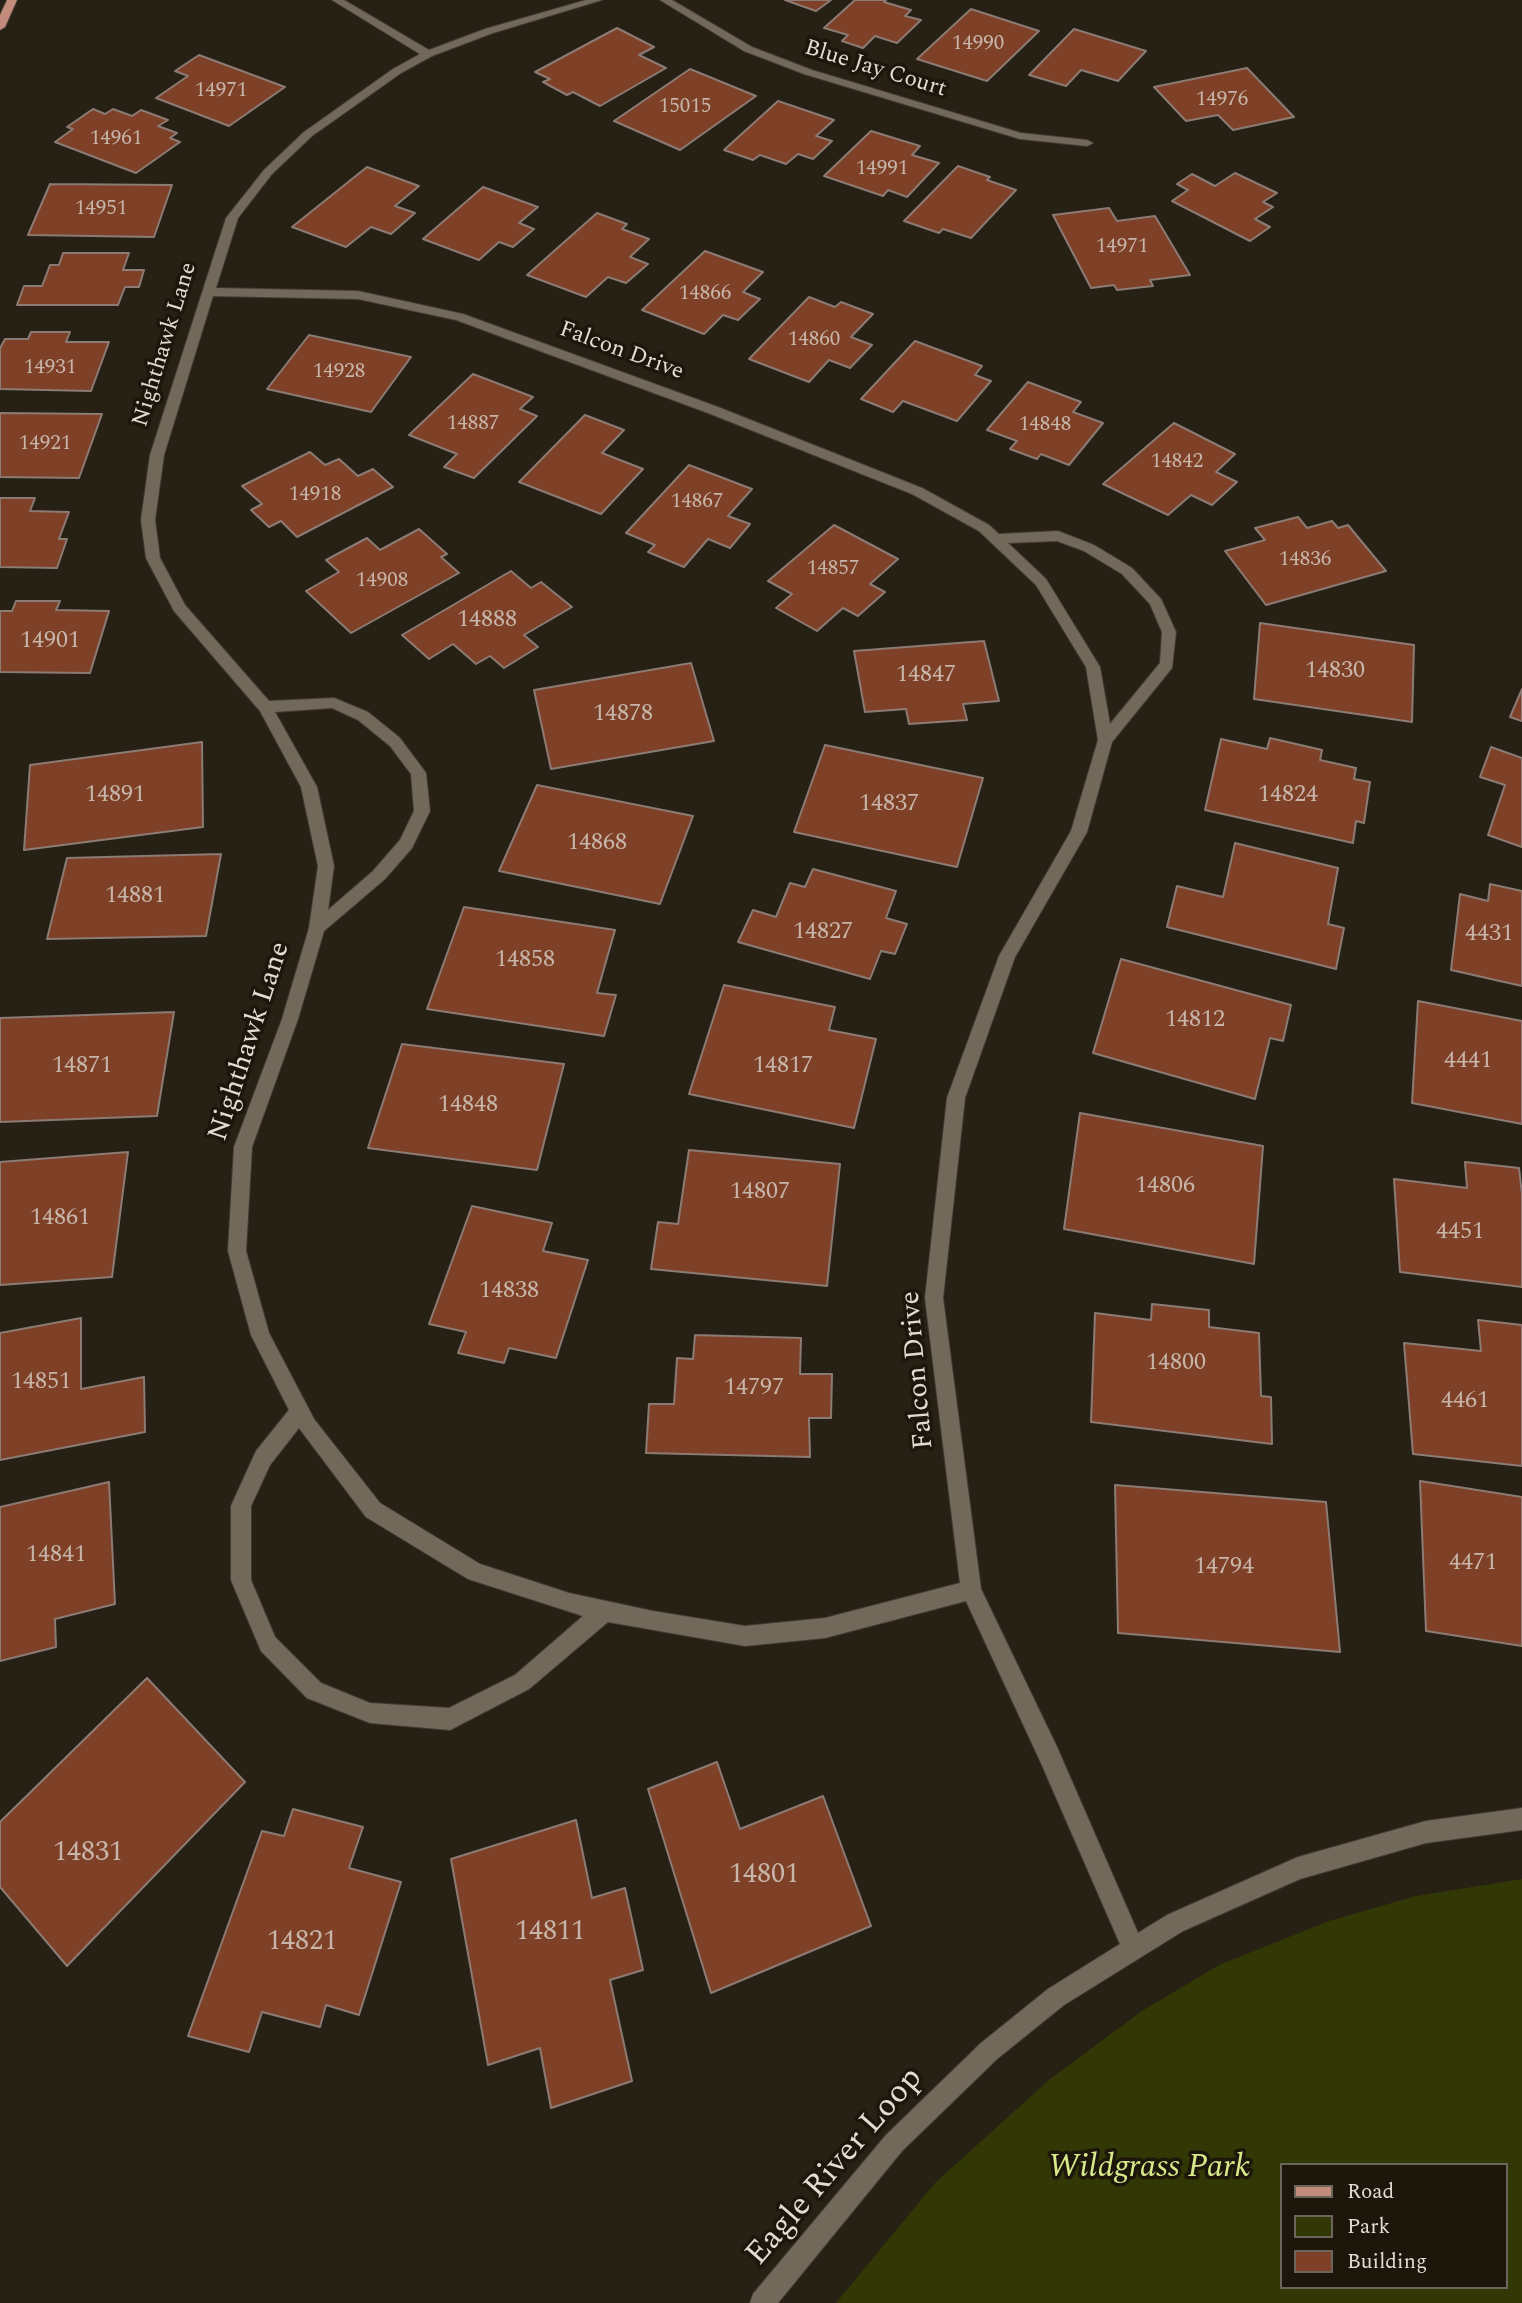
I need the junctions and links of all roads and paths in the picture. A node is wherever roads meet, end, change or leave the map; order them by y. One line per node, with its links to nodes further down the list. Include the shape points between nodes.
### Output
1 (12, 0): 5 (main road)
2 (337, 0): 6 (street)
3 (597, 0): 6 (street, Nighthawk Lane)
4 (664, 0): 7 (street, Blue Jay Court, via 748,49 808,72 1020,136)
5 (0, 27)
6 (428, 54): 8 (street, Nighthawk Lane, via 308,134 268,172 232,218)
7 (1087, 143)
8 (208, 292): 9 (street, Falcon Drive, via 358,295 459,317 917,491); 10 (street, Nighthawk Lane, via 158,455 148,520 153,558 179,608)
9 (996, 539): 11 (street, Falcon Drive, via 1041,582 1093,667); 11 (street, Falcon Drive, via 1058,536 1079,544 1127,571 1156,602 1170,632 1167,663)
10 (265, 707): 12 (street, Nighthawk Lane, via 309,787 326,866); 12 (street, Nighthawk Lane, via 334,702 363,716 395,743 418,773 422,811 406,844 379,875)
11 (1105, 740): 14 (street, Falcon Drive, via 1079,832 1007,956 956,1098 934,1298)
12 (317, 928): 13 (street, Nighthawk Lane, via 290,1019 243,1147 237,1251 260,1335)
13 (300, 1412): 15 (street, Nighthawk Lane, via 373,1510 475,1572); 15 (street, via 263,1458 242,1506 241,1580 268,1644 314,1691 370,1713 450,1719 522,1682)
14 (971, 1590): 15 (street, Nighthawk Lane, via 825,1628 745,1636); 17 (street, Falcon Drive)
15 (605, 1611)
16 (1522, 1819): 17 (street, Eagle River Loop, via 1426,1832 1298,1868 1175,1923)
17 (1134, 1949): 18 (street, Eagle River Loop, via 1056,1997 989,2051 894,2143)
18 (762, 2303)

